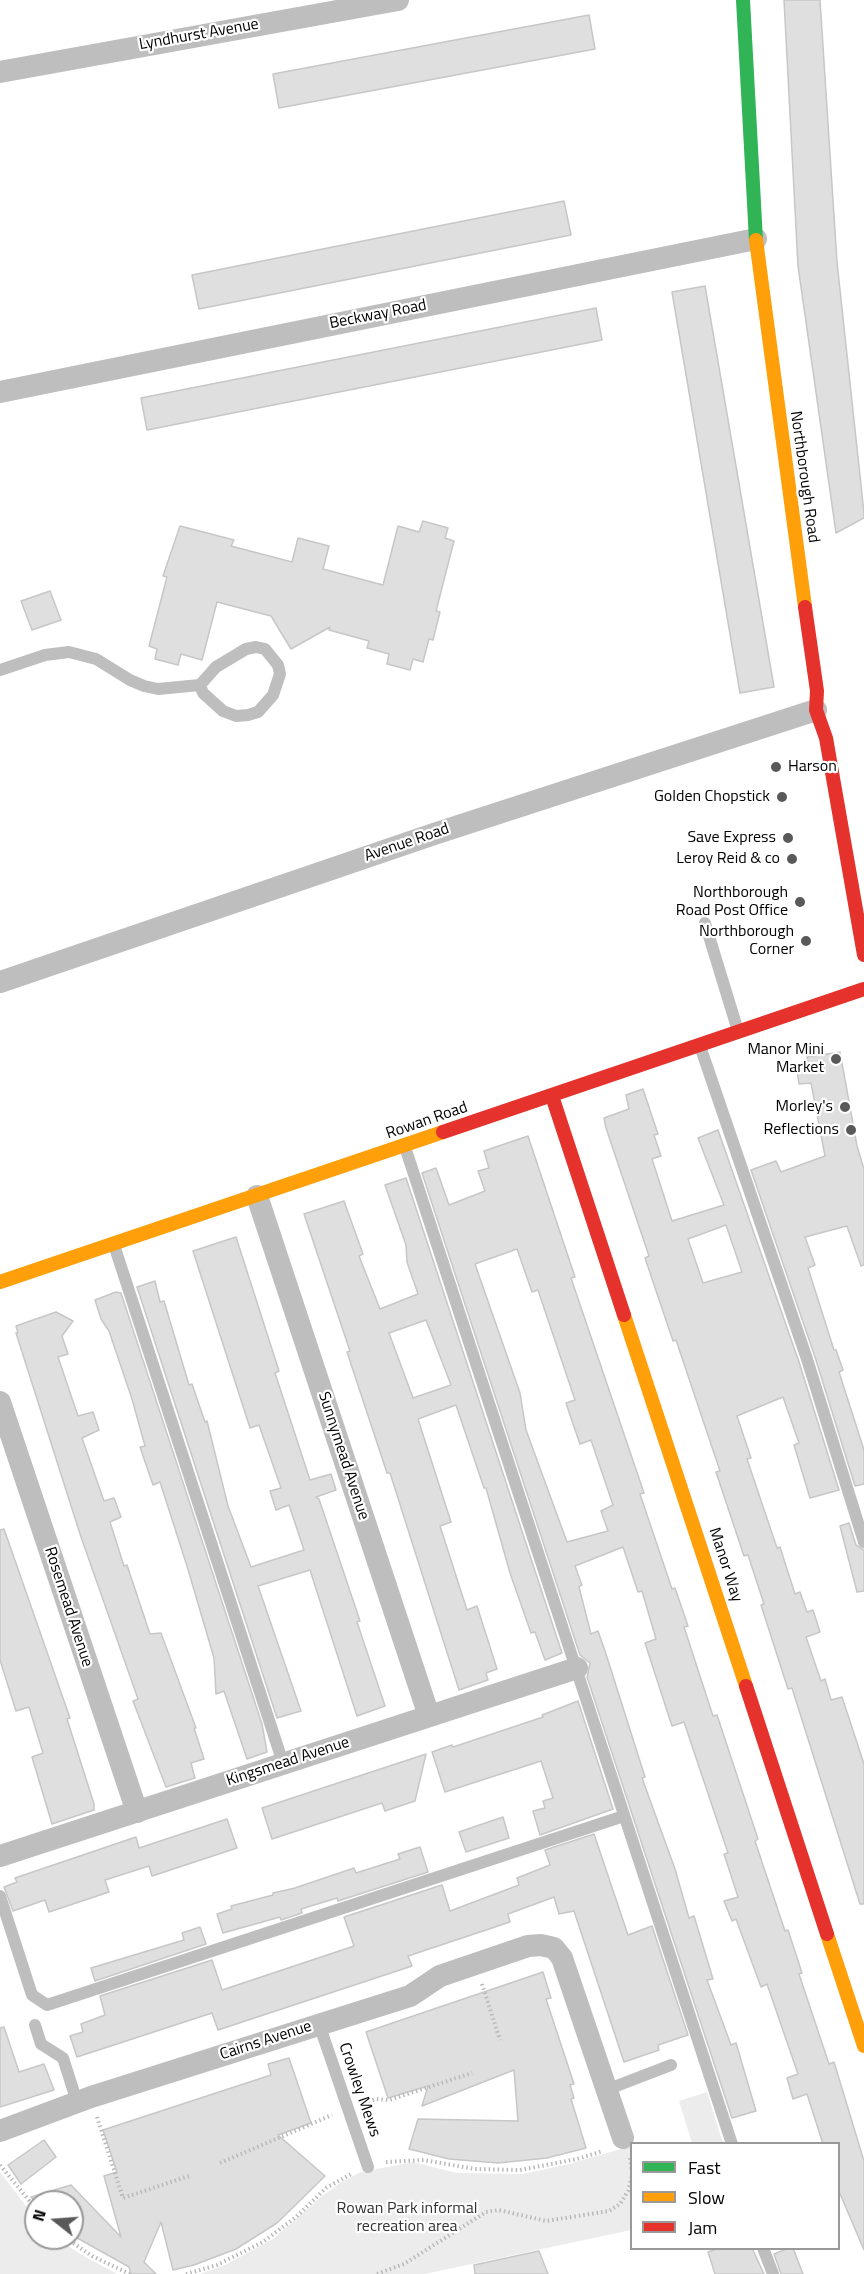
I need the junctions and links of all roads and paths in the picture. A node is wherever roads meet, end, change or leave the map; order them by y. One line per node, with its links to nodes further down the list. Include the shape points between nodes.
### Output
1 (398, 0): 3 (street, Lyndhurst Avenue)
2 (743, 0): 4 (street, Northborough Road)
3 (0, 72)
4 (756, 239): 5 (street, Beckway Road); 8 (street, Northborough Road, via 816,679)
5 (0, 392)
6 (0, 670): 7 (lane, via 45,655 69,652 96,659 144,686)
7 (200, 686): 7 (lane, via 223,711 248,715 266,705 280,674 274,657 256,647 216,667)
8 (816, 710): 10 (street, Northborough Road, via 826,738); 11 (street, Avenue Road)
9 (705, 923): 13 (lane)
10 (864, 955)
11 (0, 982)
12 (864, 989): 13 (street, Rowan Road)
13 (738, 1032): 14 (street, Rowan Road)
14 (700, 1045): 15 (street, Rowan Road); 21 (lane, via 807,1359)
15 (552, 1096): 16 (street, Rowan Road); 33 (street, Manor Way)
16 (405, 1146): 17 (street, Rowan Road); 22 (lane)
17 (257, 1196): 18 (street, Rowan Road); 23 (street, Sunnymead Avenue)
18 (114, 1244): 19 (street, Rowan Road); 24 (lane)
19 (0, 1282)
20 (0, 1402): 25 (street, Rosemead Avenue)
21 (864, 1542)
22 (577, 1668): 23 (street, Kingsmead Avenue); 26 (lane)
23 (429, 1716): 24 (street, Kingsmead Avenue)
24 (282, 1763): 25 (street, Kingsmead Avenue)
25 (137, 1812): 27 (street, Kingsmead Avenue)
26 (624, 1816): 28 (lane, via 47,2005 32,1995); 41 (lane)
27 (0, 1856)
28 (0, 1896)
29 (476, 1964): 30 (street, Cairns Avenue, via 441,1976 410,1996); 32 (path); 36 (street, Cairns Avenue, via 528,1946 554,1948 562,1958)
30 (319, 2024): 37 (street, Cairns Avenue); 38 (lane, Crowley Mews)
31 (35, 2025): 37 (lane, via 41,2044 63,2058)
32 (500, 2040)
33 (864, 2046)
34 (671, 2065): 36 (lane)
35 (472, 2073): 38 (path)
36 (606, 2090): 40 (street)
37 (84, 2099): 39 (street, Cairns Avenue); 45 (path, via 123,2198)
38 (348, 2109): 42 (path); 44 (lane, Crowley Mews)
39 (0, 2131)
40 (623, 2138): 44 (path, via 614,2147 577,2159 520,2170 475,2169 405,2159)
41 (731, 2142)
42 (220, 2163)
43 (0, 2165): 47 (path)
44 (368, 2167): 51 (path, via 326,2188 263,2242 217,2265)
45 (189, 2176)
46 (630, 2183): 52 (path, via 620,2204 609,2211 546,2222 499,2210 486,2212 404,2264)
47 (24, 2195)
48 (83, 2250): 50 (path)
49 (764, 2250): 53 (lane)
50 (130, 2274)
51 (186, 2274)
52 (377, 2274)
53 (773, 2274)

